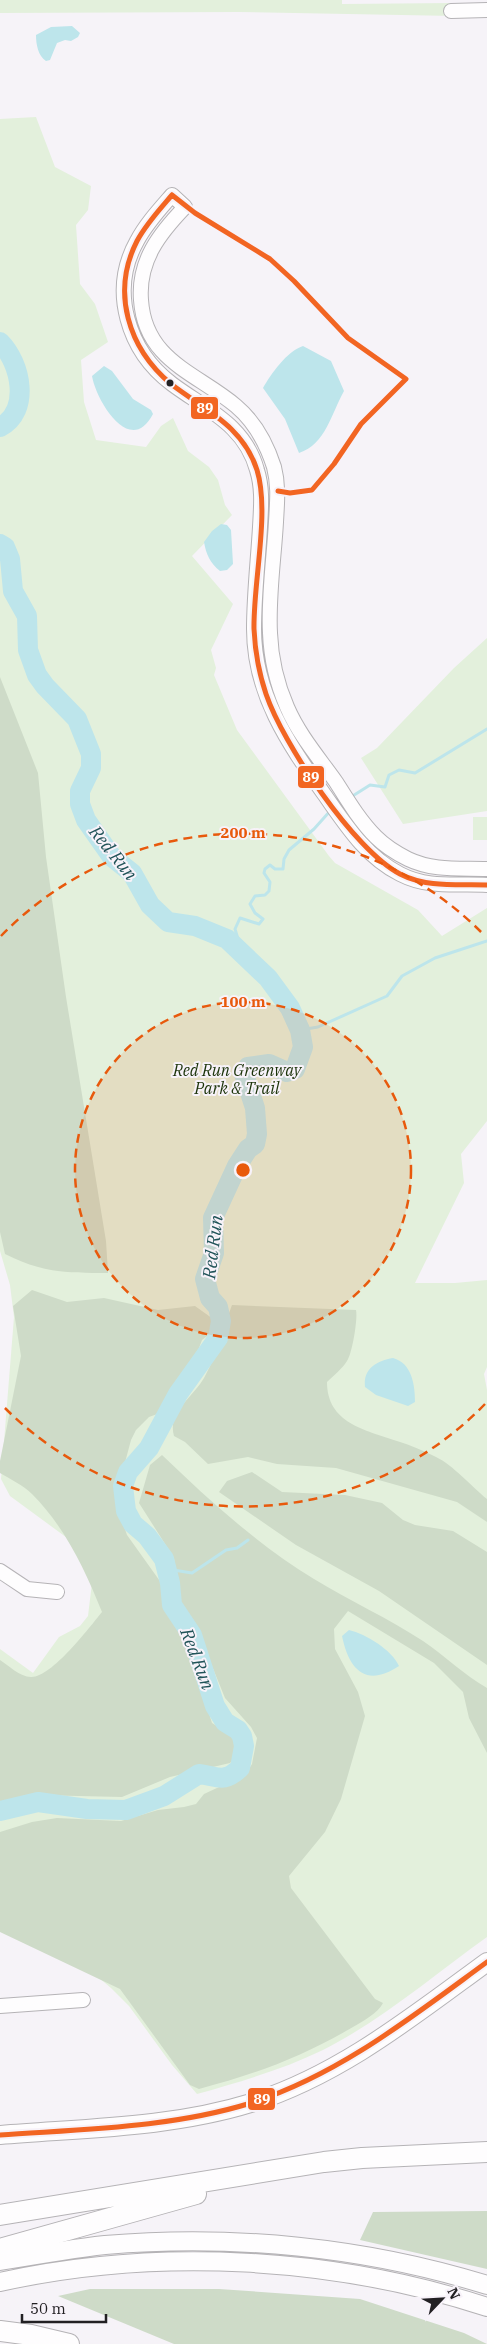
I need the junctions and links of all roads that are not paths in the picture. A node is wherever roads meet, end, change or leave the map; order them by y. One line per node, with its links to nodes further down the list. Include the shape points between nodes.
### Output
1 (487, 10): 2 (street)
2 (451, 11)
3 (487, 869): 4 (street, via 447,869 420,864 385,846 365,826 295,723 287,706 274,669 270,630 278,491 268,450 254,426 236,406 184,372 162,351 145,323 140,290 146,261 158,238 185,207 172,195 145,228 130,256 124,292 125,311 130,329 148,361 173,384 234,428 253,455 262,492 254,630 259,674 281,731 353,835 386,866 414,880 446,886)
4 (487, 885)
5 (0, 1571): 6 (street, via 27,1589)
6 (57, 1592)
7 (487, 1962): 10 (main road, via 358,2053 266,2098 178,2119)
8 (83, 2000): 9 (street)
9 (0, 2006)
10 (0, 2135)
11 (487, 2152): 12 (highway)
12 (404, 2155): 13 (highway, via 324,2162); 14 (highway, via 223,2187)
13 (0, 2215)
14 (0, 2249)
15 (0, 2261): 17 (main road, via 104,2246 227,2242 356,2255)
16 (0, 2282): 18 (main road, via 90,2268 220,2262 351,2275)
17 (487, 2286)
18 (487, 2307)
19 (0, 2330): 22 (highway)
20 (0, 2342): 21 (highway)
21 (17, 2344)
22 (69, 2344)

